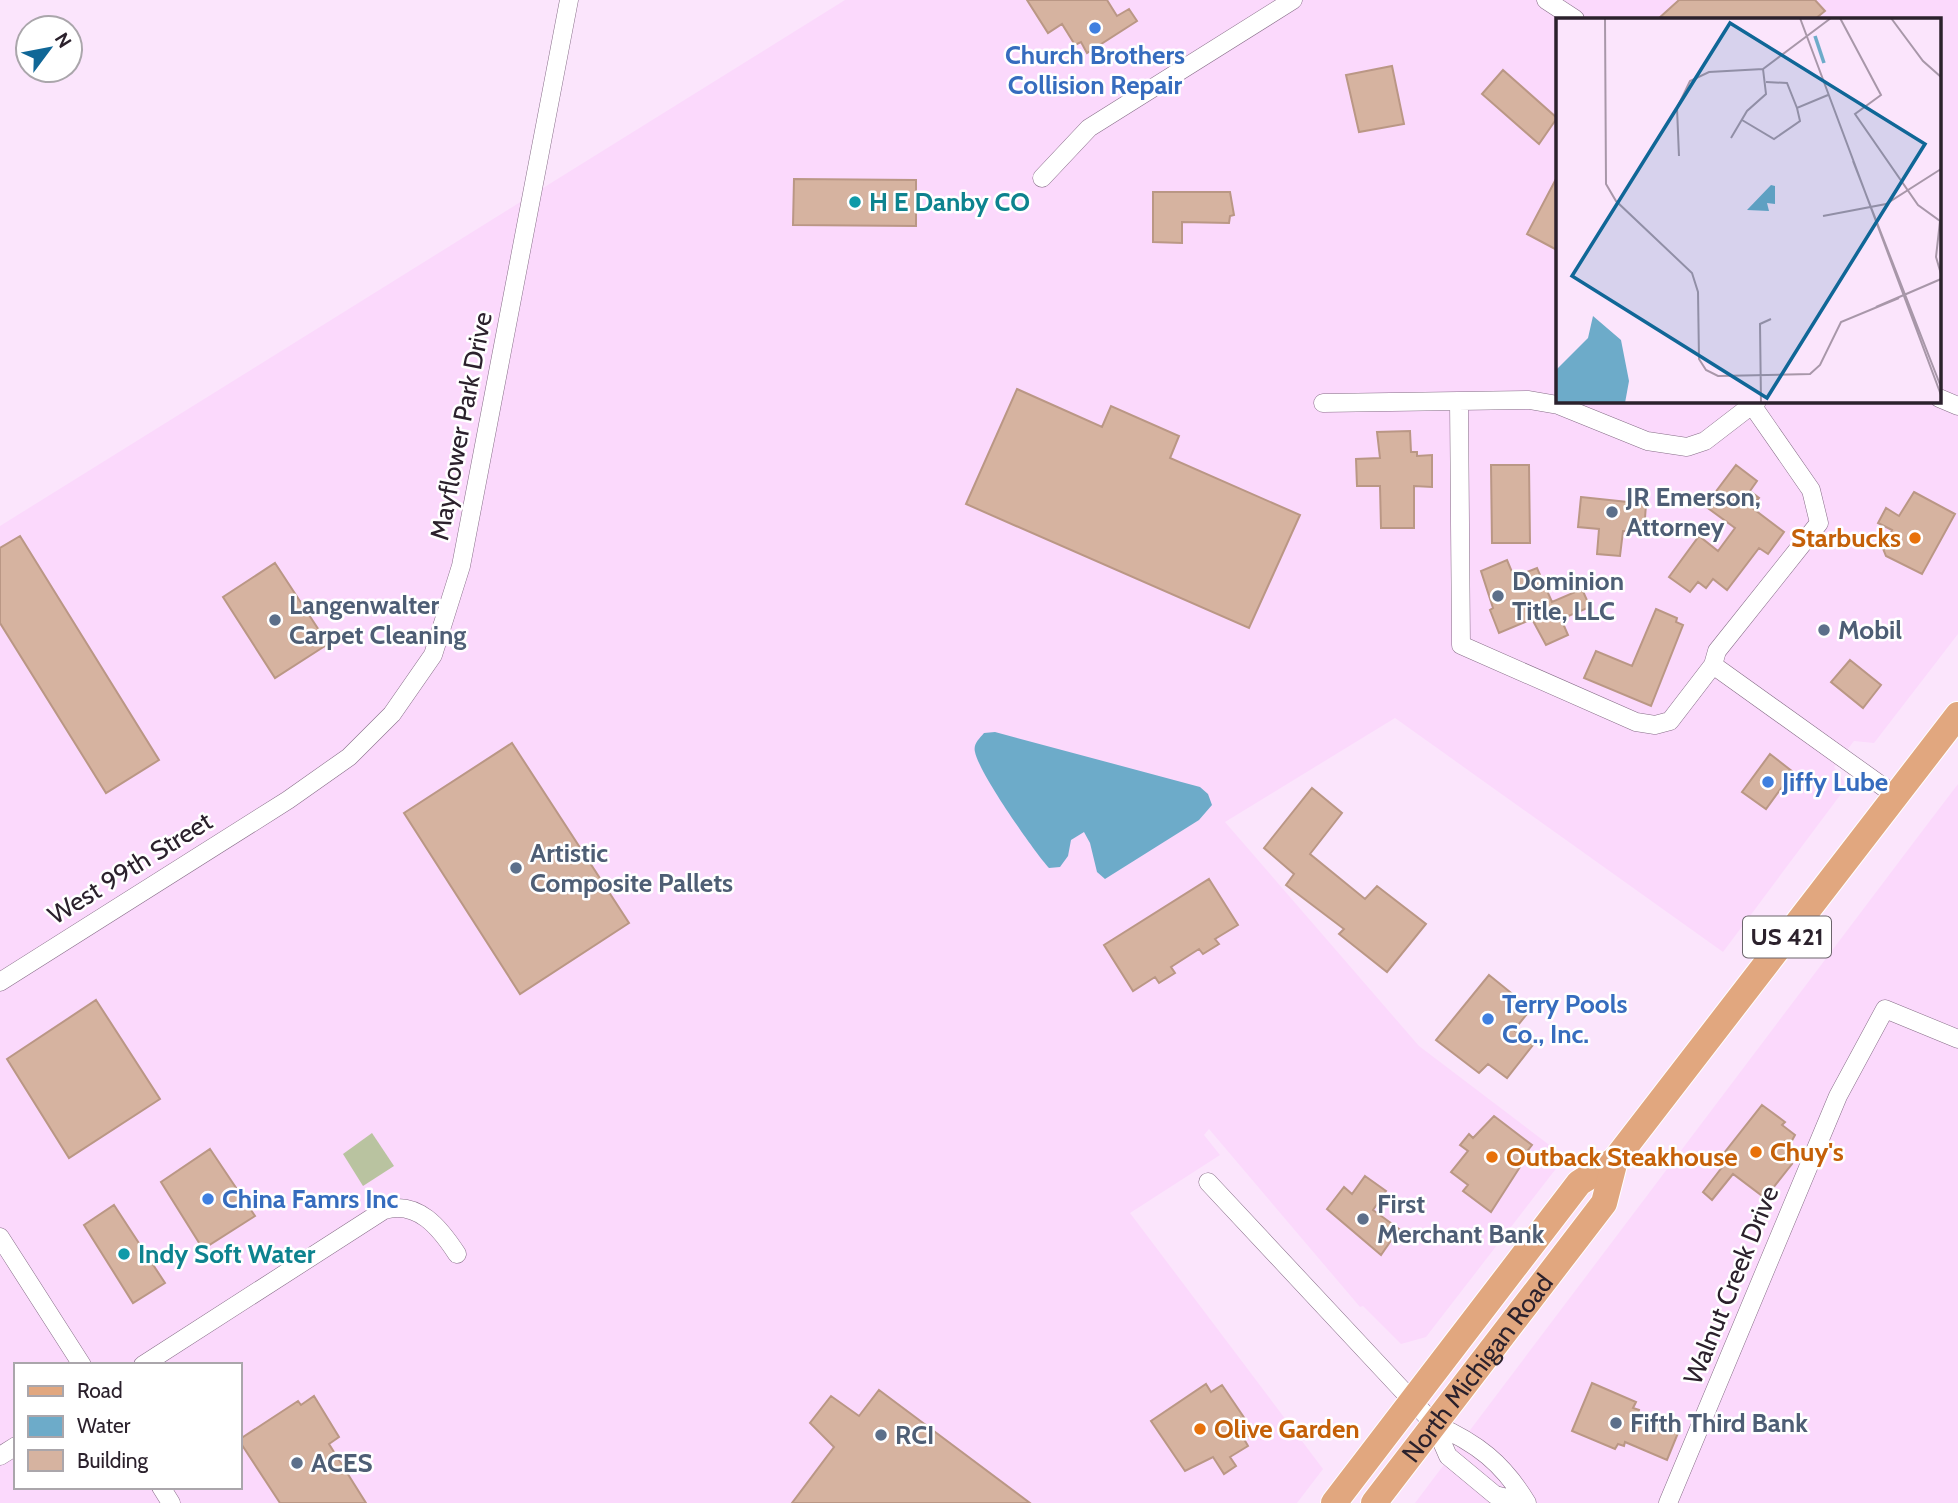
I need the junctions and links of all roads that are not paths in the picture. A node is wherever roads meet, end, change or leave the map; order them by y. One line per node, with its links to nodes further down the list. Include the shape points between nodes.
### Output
1 (569, 0): 14 (street, Mayflower Park Drive, via 461,566 433,655 392,714 349,757)
2 (1293, 0): 5 (street, via 1090,128)
3 (1546, 0): 4 (street)
4 (1573, 18)
5 (1042, 178)
6 (1940, 398): 10 (street)
7 (1459, 401): 8 (street); 9 (street, via 1529,400 1558,405 1647,441 1687,447 1705,441); 11 (street, via 1461,645 1636,722 1655,725 1670,721)
8 (1323, 403)
9 (1754, 403): 11 (street, via 1811,490 1819,523 1717,651)
10 (1958, 406)
11 (1713, 665): 13 (street)
12 (1958, 715): 13 (main road, North Michigan Road / US 421)
13 (1896, 796): 17 (main road, North Michigan Road / US 421)
14 (288, 800): 15 (street, West 99th Street)
15 (0, 982)
16 (1958, 1039): 28 (street, Walnut Creek Drive, via 1885,1009 1838,1096)
17 (1615, 1160): 23 (main road, North Michigan Road / US 421, via 1578,1183); 24 (main road, North Michigan Road / US 421, via 1604,1203)
18 (1208, 1182): 23 (street)
19 (0, 1237): 21 (street)
20 (457, 1254): 22 (street, via 427,1217 407,1208 384,1210)
21 (81, 1363)
22 (146, 1363)
23 (1412, 1401): 24 (street); 25 (main road, North Michigan Road / US 421)
24 (1434, 1424): 26 (main road, North Michigan Road / US 421); 27 (street, via 1468,1439 1510,1474); 27 (street, via 1448,1456 1494,1495)
25 (1334, 1503)
26 (1374, 1503)
27 (1527, 1503)
28 (1668, 1503)

